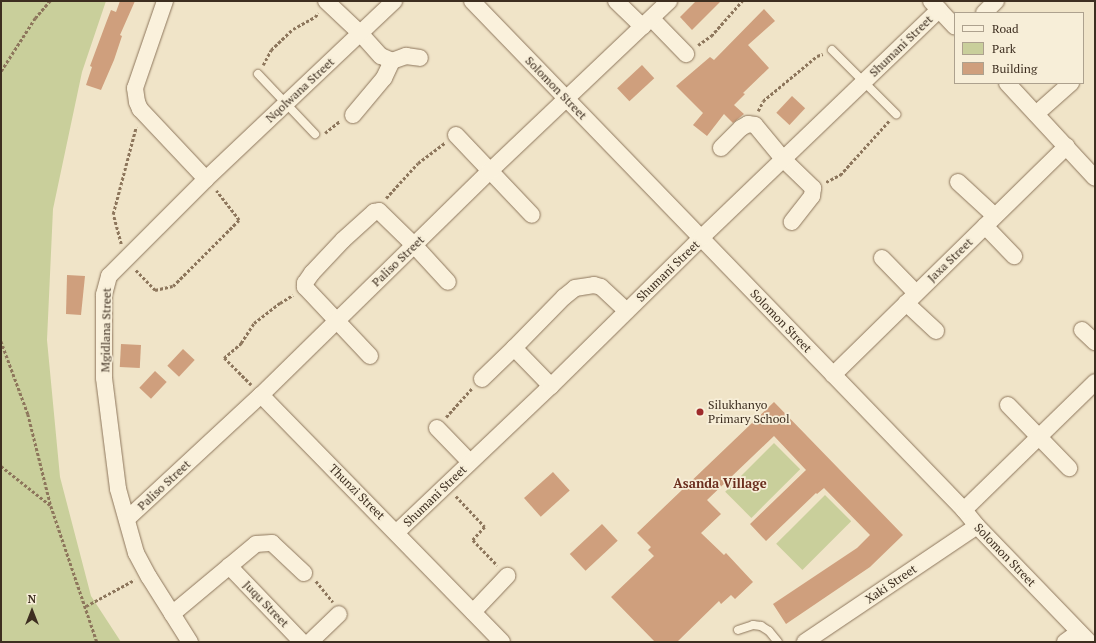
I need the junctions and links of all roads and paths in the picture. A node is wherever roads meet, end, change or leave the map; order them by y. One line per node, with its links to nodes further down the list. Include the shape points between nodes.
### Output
1 (50, 1): 19 (path, via 35,18)
2 (165, 1): 37 (street, via 135,88 136,102)
3 (326, 1): 14 (street); 20 (path, via 315,17 293,29 271,50)
4 (394, 1): 14 (street, Nqolwana Street)
5 (472, 1): 24 (street, Solomon Street)
6 (616, 1): 12 (street)
7 (669, 1): 12 (street, Paliso Street)
8 (742, 1): 16 (path, via 711,36)
9 (996, 1): 11 (street)
10 (935, 5): 13 (street); 21 (street, Shumani Street)
11 (985, 12)
12 (647, 23): 16 (street); 24 (street, Paliso Street)
13 (954, 26)
14 (360, 33): 18 (street, via 381,56); 25 (street, Nqolwana Street)
15 (832, 50): 21 (lane); 29 (path, via 817,56 763,101)
16 (686, 54)
17 (420, 58): 18 (street, via 406,56)
18 (392, 61): 26 (street, via 384,78)
19 (1, 71)
20 (258, 74): 25 (lane)
21 (864, 82): 27 (lane); 34 (street, Shumani Street)
22 (1008, 84): 28 (street)
23 (1070, 84): 28 (street)
24 (566, 98): 35 (street, Paliso Street); 44 (street, Solomon Street)
25 (284, 104): 30 (lane); 37 (street, Nqolwana Street)
26 (353, 114): 30 (path, via 348,114 320,137)
27 (896, 114): 39 (path, via 840,175)
28 (1036, 114): 32 (street)
29 (752, 124): 33 (street, via 741,128); 34 (street)
30 (315, 134)
31 (456, 135): 35 (street); 40 (path, via 418,163)
32 (1066, 146): 36 (street); 42 (street, Jaxa Street)
33 (721, 148)
34 (784, 158): 39 (street); 44 (street, Shumani Street)
35 (490, 171): 41 (street); 45 (street, Paliso Street)
36 (1095, 178)
37 (206, 179): 73 (street, Mgidlana Street, via 116,268 106,284 104,378 118,489)
38 (958, 182): 42 (street)
39 (813, 188): 43 (street, via 812,196)
40 (376, 211): 45 (street); 49 (street, via 343,240 305,283)
41 (532, 215)
42 (990, 221): 46 (street); 50 (street, Jaxa Street)
43 (792, 222)
44 (701, 238): 51 (street, Shumani Street); 59 (street, Solomon Street)
45 (414, 245): 48 (street); 52 (street, Paliso Street)
46 (1014, 256)
47 (882, 258): 50 (street)
48 (448, 282)
49 (305, 287): 52 (street); 63 (path, via 254,323 240,343 224,358)
50 (911, 298): 54 (street); 59 (street, Jaxa Street)
51 (626, 311): 57 (street, via 601,287 580,286 564,297); 62 (street, Shumani Street)
52 (336, 321): 58 (street); 63 (street, Paliso Street)
53 (1082, 330): 56 (street)
54 (936, 331)
55 (1, 341): 71 (path, via 28,414)
56 (1095, 342)
57 (514, 348): 60 (street); 62 (street)
58 (370, 356)
59 (833, 374): 72 (street, Solomon Street)
60 (482, 379): 65 (path)
61 (1095, 382): 66 (street)
62 (551, 386): 67 (street, Shumani Street)
63 (261, 395): 73 (street, Paliso Street); 75 (street, Thunzi Street)
64 (1008, 405): 66 (street)
65 (437, 428): 67 (street)
66 (1039, 437): 69 (street); 72 (street)
67 (470, 462): 70 (street, Shumani Street)
68 (1, 466): 71 (path)
69 (1069, 468)
70 (445, 486): 75 (street, Shumani Street); 78 (path, via 485,527 473,540)
71 (50, 506): 80 (path)
72 (964, 510): 74 (street, Solomon Street)
73 (127, 519): 79 (street, Mgidlana Street, via 136,554)
74 (977, 526): 85 (street, Solomon Street); 92 (street, Xaki Street)
75 (397, 532): 81 (street, Thunzi Street)
76 (229, 566): 77 (street, via 256,544 272,543); 82 (street); 88 (street, Juqu Street)
77 (304, 573): 83 (path, via 317,582 341,611)
78 (507, 576): 81 (street)
79 (148, 577): 80 (path, via 140,581 133,580); 82 (street, Mgidlana Street)
80 (86, 606): 86 (path)
81 (473, 612): 90 (street, Thunzi Street)
82 (172, 614): 87 (street, Mgidlana Street)
83 (339, 614): 89 (street)
84 (738, 630): 91 (lane, via 753,625 761,626)
85 (1084, 637): 93 (street)
86 (97, 642)
87 (190, 642)
88 (302, 642)
89 (310, 642)
90 (502, 642)
91 (778, 642)
92 (804, 642)
93 (1065, 642)

